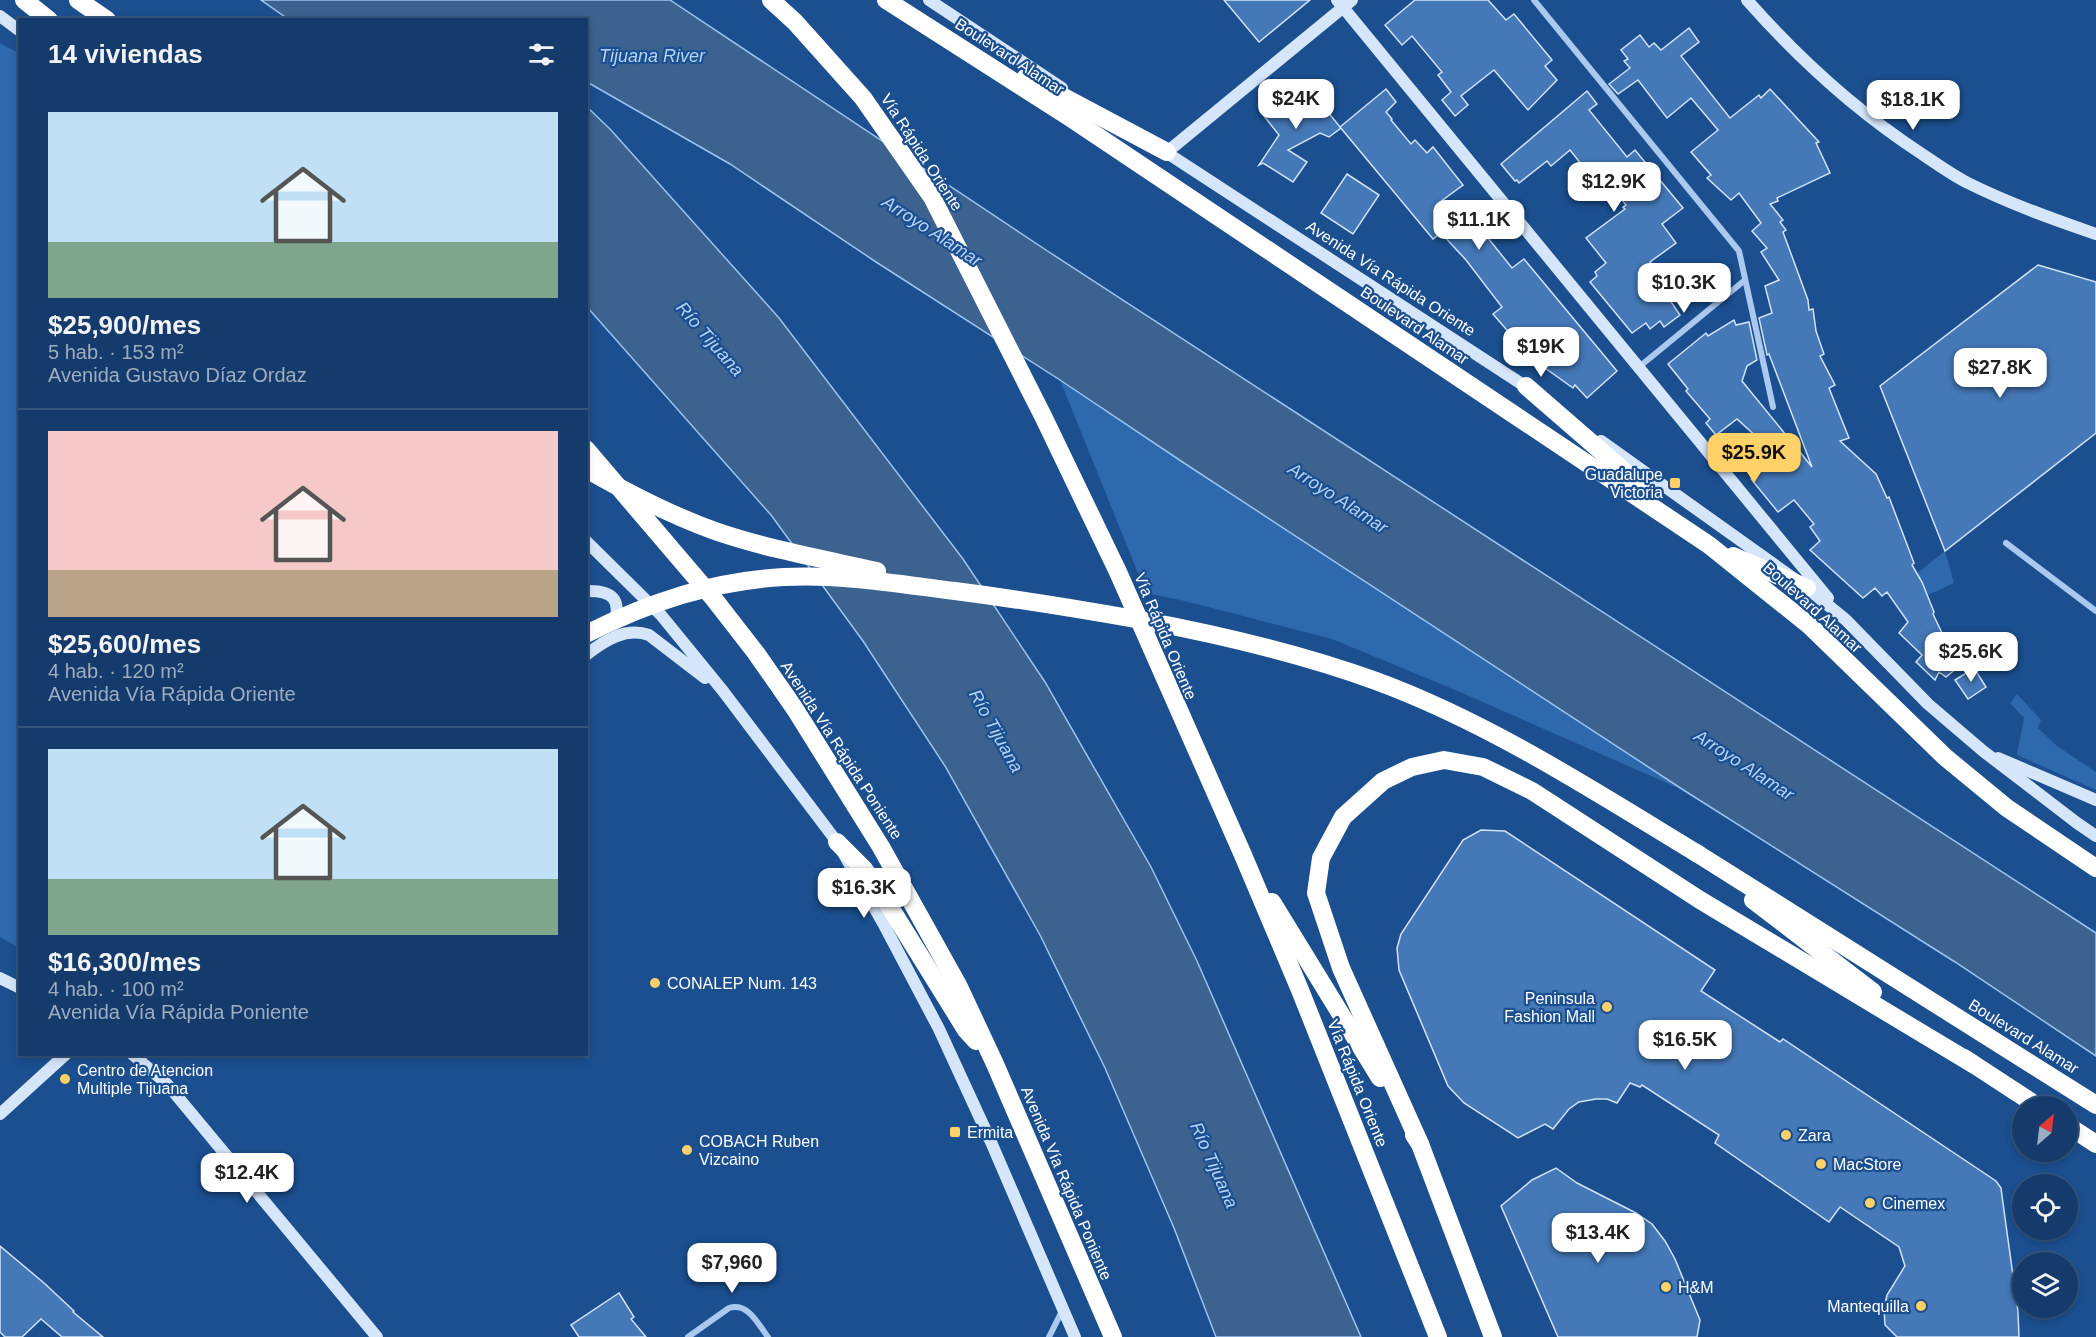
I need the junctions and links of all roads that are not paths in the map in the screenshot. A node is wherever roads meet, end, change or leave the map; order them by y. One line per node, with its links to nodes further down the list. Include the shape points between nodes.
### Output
1 (24, 0): 10 (highway)
2 (78, 0): 11 (highway)
3 (771, 0): 37 (highway, Vía Rápida Oriente, via 863,98 932,197 1118,572)
4 (886, 0): 12 (highway, Boulevard Alamar)
5 (929, 0): 14 (main road, Avenida Vía Rápida Oriente)
6 (1534, 0): 16 (street, via 1739,251)
7 (1748, 0): 15 (main road, via 1782,40 1838,92 1900,140 1966,183 2023,209)
8 (1344, 2): 14 (main road); 17 (main road)
9 (0, 16): 13 (main road)
10 (46, 18)
11 (104, 18)
12 (923, 23): 14 (highway); 24 (highway, Boulevard Alamar)
13 (18, 30)
14 (1167, 152): 18 (main road, Avenida Vía Rápida Oriente)
15 (2096, 234)
16 (1745, 280): 17 (street); 19 (street)
17 (1638, 367): 29 (main road)
18 (1526, 386): 24 (highway); 25 (main road, Avenida Vía Rápida Oriente)
19 (1773, 407)
20 (588, 451): 43 (highway, Avenida Vía Rápida Poniente, via 714,599 795,709 881,847 959,987)
21 (588, 470): 27 (highway, bridge, via 640,500 717,531)
22 (2006, 543): 28 (street)
23 (588, 544): 31 (main road, via 661,615)
24 (1709, 545): 25 (highway); 38 (highway, Boulevard Alamar, via 1809,626 1945,757 2007,808)
25 (1808, 588): 29 (main road, Avenida Vía Rápida Oriente)
26 (588, 591): 30 (main road, via 609,594 616,600 618,611 614,624)
27 (984, 594): 30 (highway, bridge, via 854,579 782,577 717,585 667,598); 36 (highway, Boulevard Alamar, bridge, via 1227,636 1377,681 1482,728)
28 (2096, 611)
29 (1846, 620): 32 (main road, Avenida Vía Rápida Oriente, via 1928,704)
30 (593, 639): 31 (main road, via 625,633 649,635)
31 (723, 691): 35 (main road)
32 (1983, 751): 33 (main road); 34 (main road, Avenida Vía Rápida Oriente)
33 (2096, 800)
34 (2096, 836)
35 (837, 842): 43 (highway, via 864,868 966,1030); 53 (main road, via 939,1029)
36 (1698, 854): 44 (highway, via 1778,921); 46 (highway, Boulevard Alamar)
37 (1243, 855): 51 (highway); 60 (highway, Vía Rápida Oriente)
38 (2096, 868)
39 (0, 978): 40 (main road)
40 (18, 987)
41 (64, 1056): 47 (main road)
42 (134, 1056): 54 (main road, via 167,1084)
43 (995, 1064): 59 (highway, Avenida Vía Rápida Poniente)
44 (1973, 1064): 45 (highway); 51 (highway, via 1700,900 1532,791 1483,767 1444,760 1383,781 1343,817 1321,858 1316,893 1341,968)
45 (2022, 1096)
46 (2096, 1105)
47 (0, 1114)
48 (2078, 1130): 50 (highway)
49 (2078, 1132): 52 (highway)
50 (2096, 1139)
51 (1420, 1144): 61 (highway)
52 (2096, 1144)
53 (1063, 1308): 57 (street); 58 (main road)
54 (377, 1337)
55 (688, 1337): 56 (street, via 729,1308 741,1306)
56 (768, 1337)
57 (1049, 1337)
58 (1075, 1337)
59 (1113, 1337)
60 (1438, 1337)
61 (1493, 1337)

